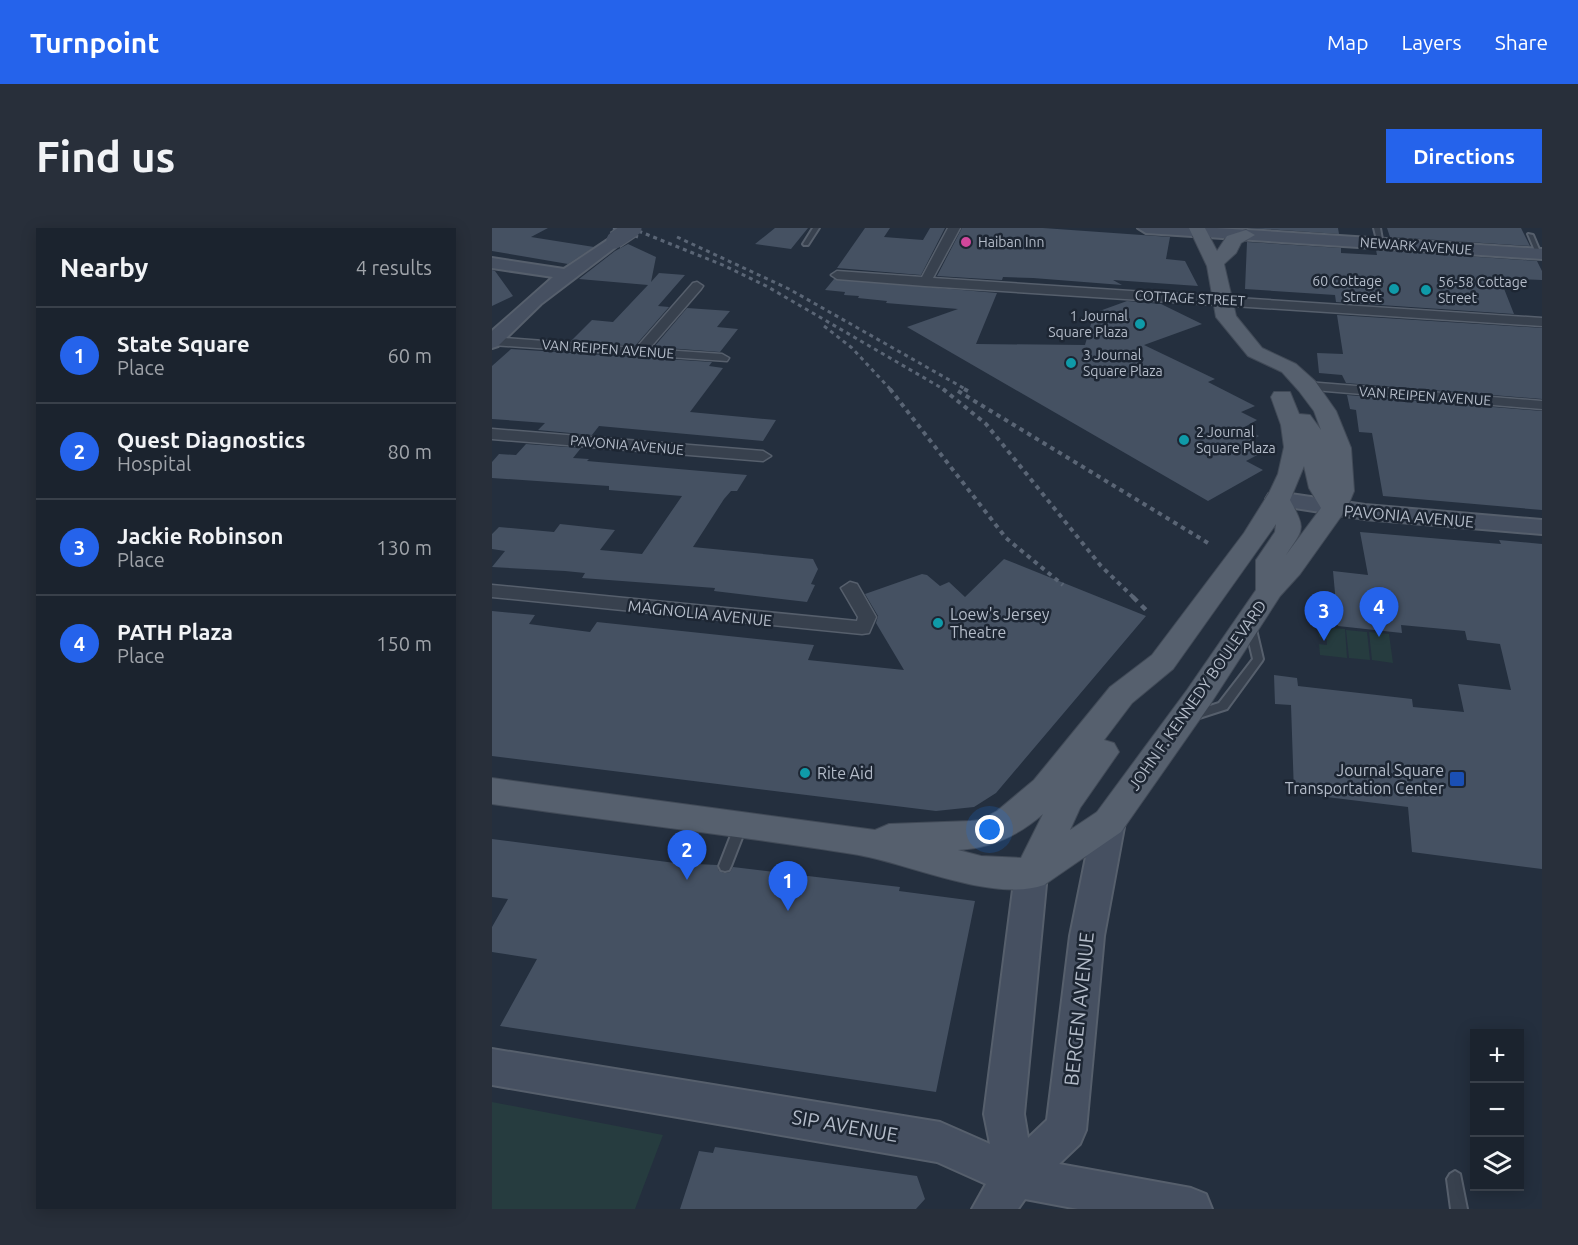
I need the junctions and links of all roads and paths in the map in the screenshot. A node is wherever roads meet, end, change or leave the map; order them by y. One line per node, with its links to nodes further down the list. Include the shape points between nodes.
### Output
1 (633, 228): 13 (street, bridge)
2 (816, 228): 9 (lane)
3 (954, 228): 15 (street)
4 (1146, 228): 5 (street, NEWARK AVENUE)
5 (1198, 230): 6 (street, NEWARK AVENUE); 12 (main road, JOHN F. KENNEDY BOULEVARD)
6 (1246, 235): 8 (street, NEWARK AVENUE); 12 (main road, via 1233,240 1230,249)
7 (1530, 235): 10 (lane)
8 (1379, 236): 10 (street, NEWARK AVENUE)
9 (806, 244)
10 (1540, 253)
11 (492, 263): 13 (street)
12 (1215, 263): 17 (main road, JOHN F. KENNEDY BOULEVARD)
13 (565, 274): 19 (street, via 526,306)
14 (837, 275): 15 (street, COTTAGE STREET)
15 (925, 282): 17 (street, COTTAGE STREET)
16 (697, 286): 20 (street)
17 (1222, 301): 18 (street, COTTAGE STREET); 21 (main road, JOHN F. KENNEDY BOULEVARD, via 1226,316)
18 (1542, 322)
19 (493, 341): 20 (street, VAN REIPEN AVENUE)
20 (640, 351): 22 (street, VAN REIPEN AVENUE)
21 (1254, 352): 23 (main road, JOHN F. KENNEDY BOULEVARD, via 1289,368); 24 (main road, JOHN F. KENNEDY BOULEVARD, via 1256,364)
22 (722, 358)
23 (1307, 386): 25 (street, VAN REIPEN AVENUE); 29 (main road, JOHN F. KENNEDY BOULEVARD, via 1324,411 1339,448 1342,491)
24 (1282, 397): 28 (main road, JOHN F. KENNEDY BOULEVARD, via 1293,428 1295,456); 29 (main road, via 1312,432 1321,488)
25 (1542, 405)
26 (492, 434): 27 (street, PAVONIA AVENUE)
27 (763, 456)
28 (1277, 499): 29 (street, PAVONIA AVENUE); 32 (main road, via 1289,523 1288,532 1269,560); 34 (main road, JOHN F. KENNEDY BOULEVARD)
29 (1334, 508): 30 (street, PAVONIA AVENUE); 32 (main road, JOHN F. KENNEDY BOULEVARD)
30 (1542, 527)
31 (850, 588): 33 (street, MAGNOLIA AVENUE, via 867,617 862,628)
32 (1270, 590): 36 (main road, JOHN F. KENNEDY BOULEVARD)
33 (492, 591)
34 (1157, 668): 38 (main road, JOHN F. KENNEDY BOULEVARD, via 1123,693 1043,791 987,833); 40 (main road, via 1143,698 1066,801)
35 (492, 791): 37 (main road, JOHN F. KENNEDY BOULEVARD)
36 (1109, 822): 40 (main road, JOHN F. KENNEDY BOULEVARD); 42 (street, BERGEN AVENUE, via 1096,869 1066,1130)
37 (742, 825): 38 (main road, JOHN F. KENNEDY BOULEVARD); 39 (lane)
38 (856, 840): 40 (main road, JOHN F. KENNEDY BOULEVARD, via 981,871)
39 (725, 866)
40 (1031, 874): 42 (street, via 1004,1114)
41 (492, 1067): 42 (street, SIP AVENUE, via 940,1142)
42 (1016, 1177): 44 (street, BERGEN AVENUE); 45 (street, SIP AVENUE)
43 (1455, 1179): 46 (lane)
44 (993, 1209)
45 (1191, 1209)
46 (1459, 1209)

